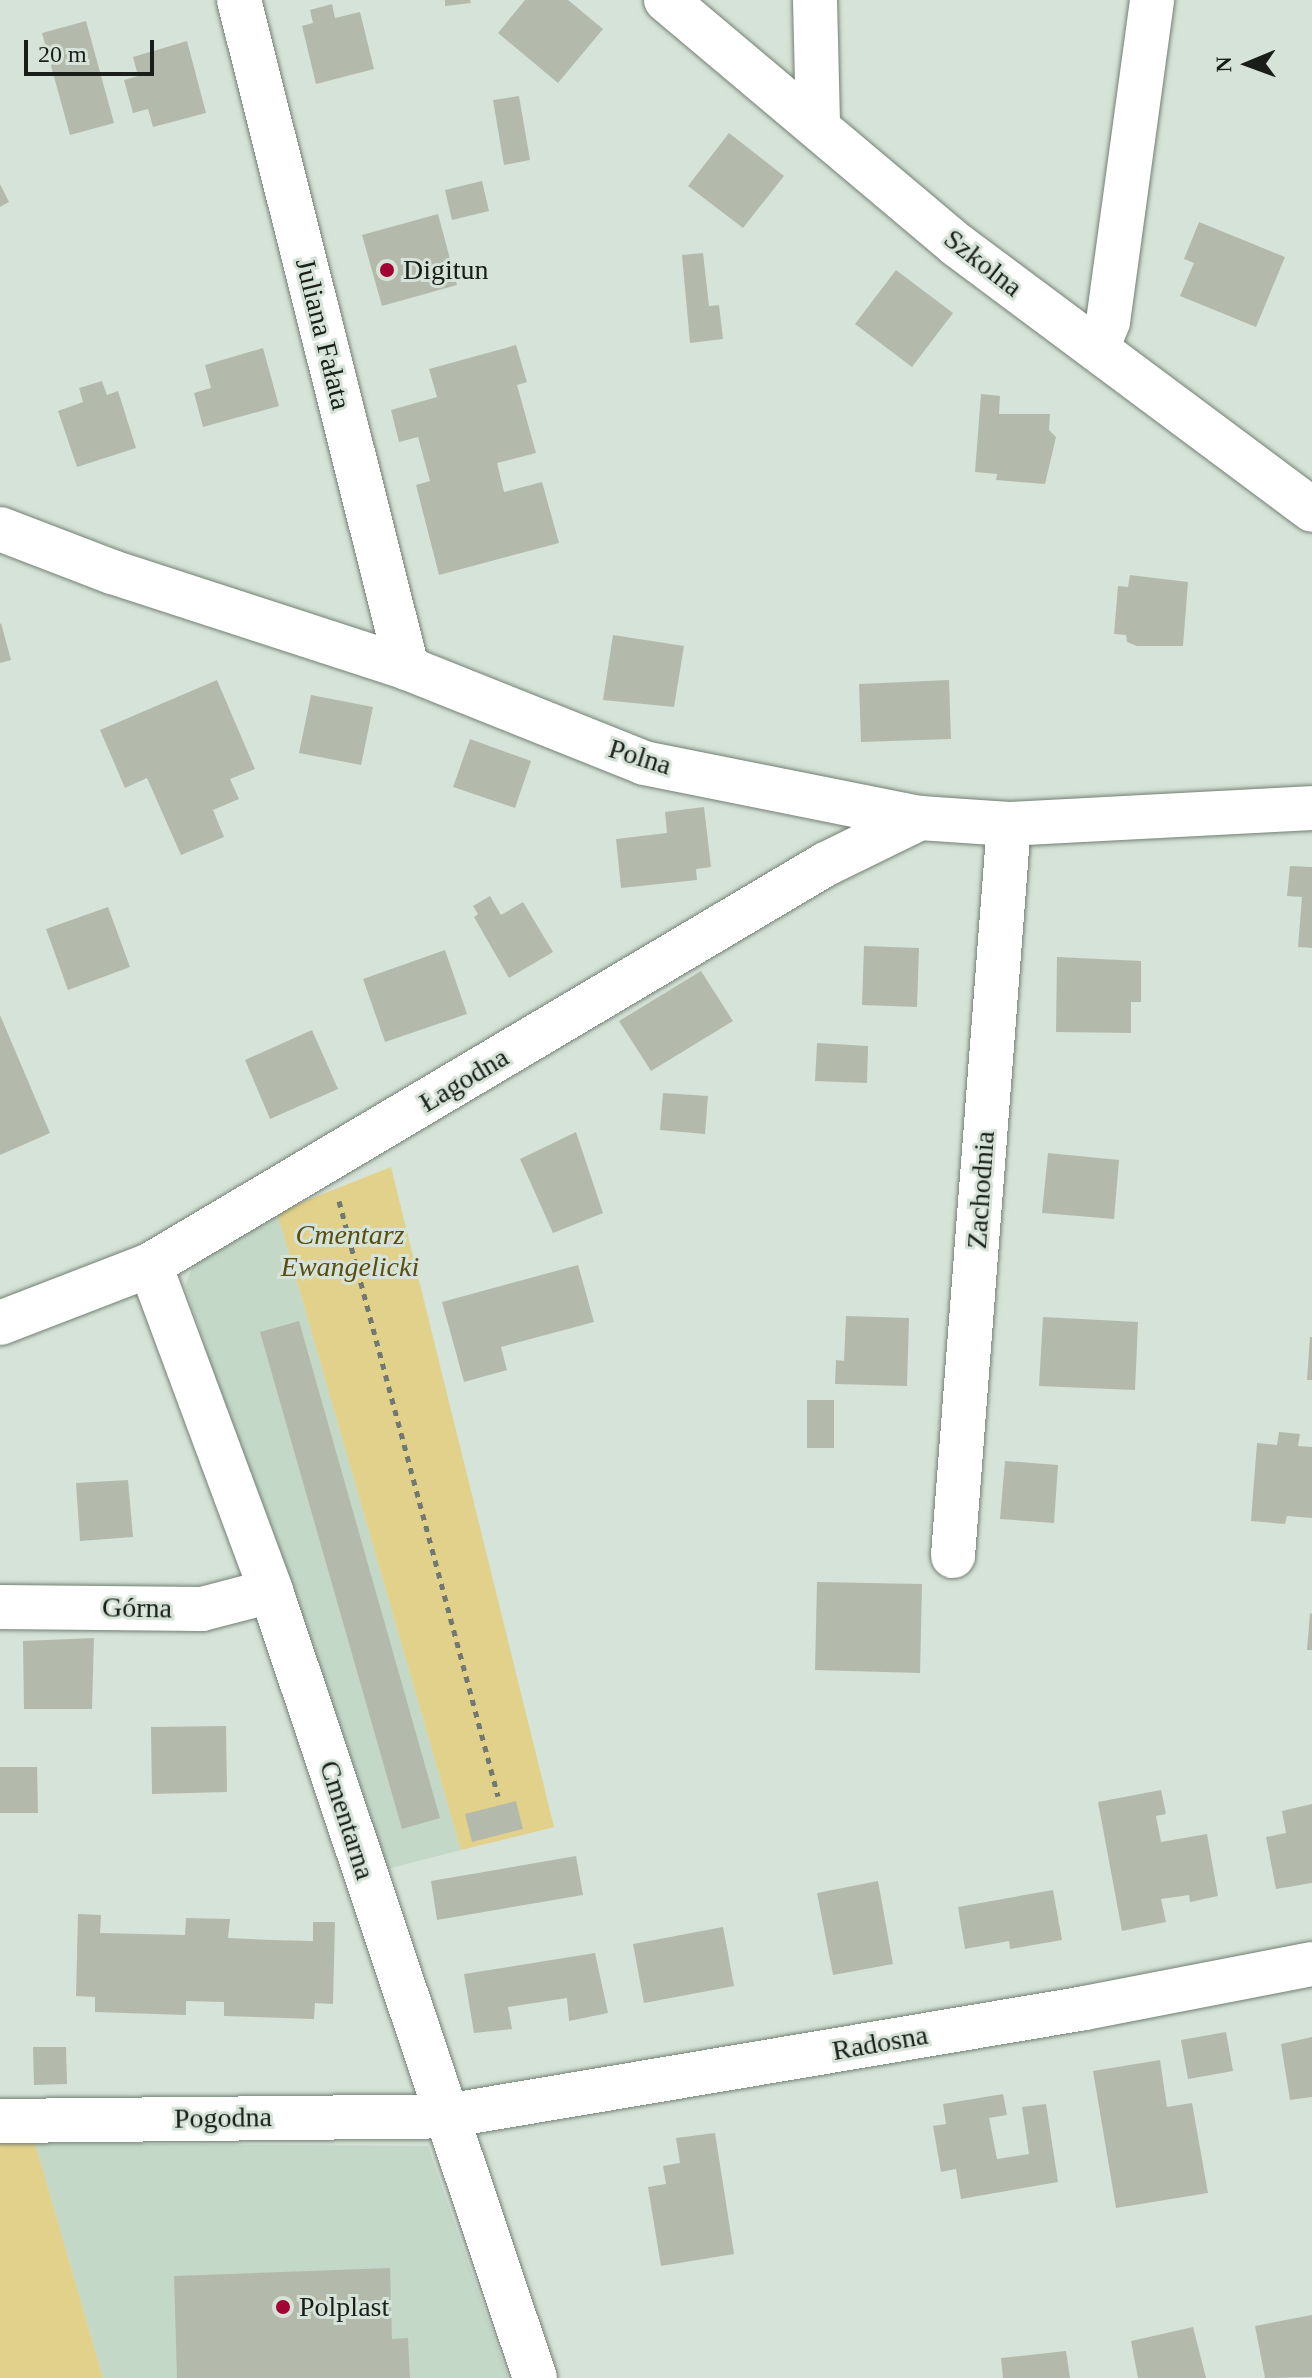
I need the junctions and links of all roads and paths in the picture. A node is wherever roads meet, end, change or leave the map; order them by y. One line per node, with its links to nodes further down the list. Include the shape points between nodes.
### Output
1 (239, 0): 9 (street, Juliana Fałata)
2 (666, 0): 5 (street, Szkolna)
3 (815, 0): 5 (street)
4 (1152, 0): 6 (street, via 1108,322)
5 (818, 127): 6 (street, Szkolna, via 957,245)
6 (1097, 349): 7 (street, Szkolna)
7 (1312, 510)
8 (0, 529): 9 (street, Polna, via 112,572)
9 (407, 668): 11 (street, Polna, via 644,763)
10 (1312, 808): 12 (street, Polna)
11 (920, 818): 12 (street, Polna); 14 (street, Łagodna, via 826,864)
12 (1009, 824): 16 (street, Zachodnia)
13 (336, 1190): 19 (path)
14 (150, 1265): 15 (street, Łagodna); 17 (street, Cmentarna)
15 (0, 1323)
16 (953, 1556)
17 (271, 1591): 18 (street, Górna, via 202,1609); 21 (street, Cmentarna)
18 (0, 1607)
19 (498, 1796)
20 (1312, 1964): 21 (street, Radosna, via 1069,2011)
21 (446, 2116): 22 (street, Pogodna); 23 (street, Cmentarna)
22 (0, 2121)
23 (535, 2378)

